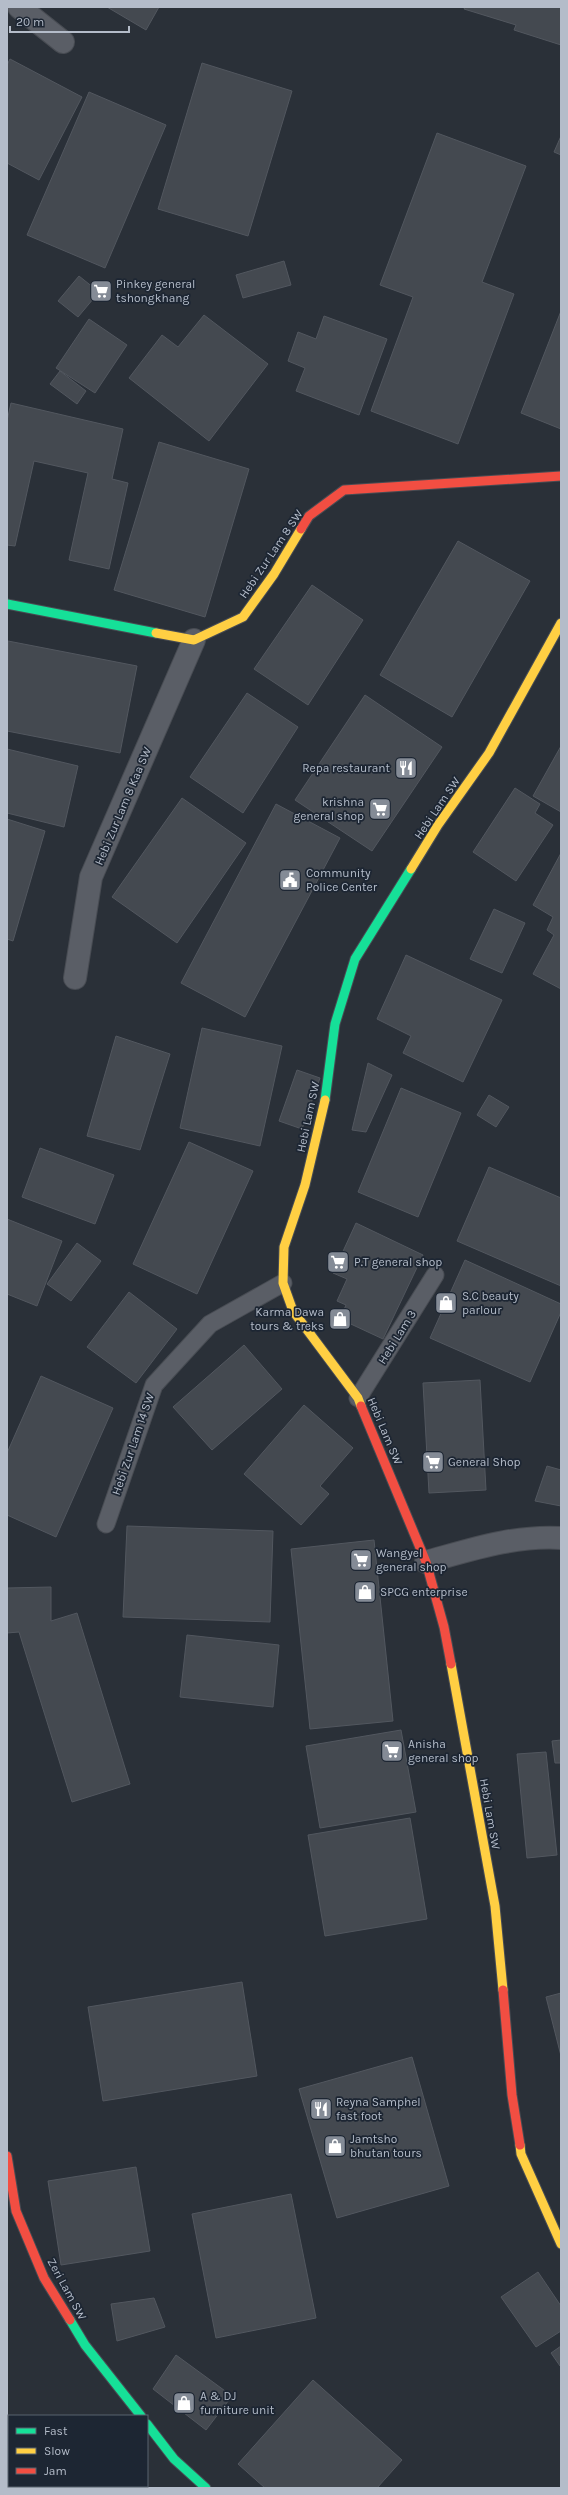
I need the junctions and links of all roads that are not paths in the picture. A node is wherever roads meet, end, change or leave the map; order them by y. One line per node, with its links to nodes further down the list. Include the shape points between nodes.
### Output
1 (19, 7): 2 (street)
2 (63, 42)
3 (561, 476): 6 (street, Hebi Zur Lam 8 SW, via 344,490 309,516 274,574 243,617)
4 (7, 604): 6 (street)
5 (561, 623): 9 (street, Hebi Lam SW, via 489,753 438,825 355,959 335,1024 327,1091 305,1185 284,1247)
6 (194, 640): 7 (street, Hebi Zur Lam 8 Kaa SW, via 91,877)
7 (75, 978)
8 (435, 1275): 10 (lane, Hebi Lam 3)
9 (283, 1283): 10 (street, Hebi Lam SW, via 293,1311); 11 (lane, Hebi Zur Lam 14 SW, via 210,1324 154,1386)
10 (358, 1398): 13 (street, Hebi Lam SW)
11 (106, 1524)
12 (561, 1538): 13 (street, via 500,1542)
13 (426, 1562): 15 (street, Hebi Lam SW, via 444,1627 495,1906 512,2096 521,2154)
14 (7, 2156): 16 (street, Zeri Lam SW, via 16,2211 44,2278 85,2345)
15 (561, 2244)
16 (140, 2415)
17 (148, 2425): 18 (street, via 174,2459)
18 (206, 2488)

